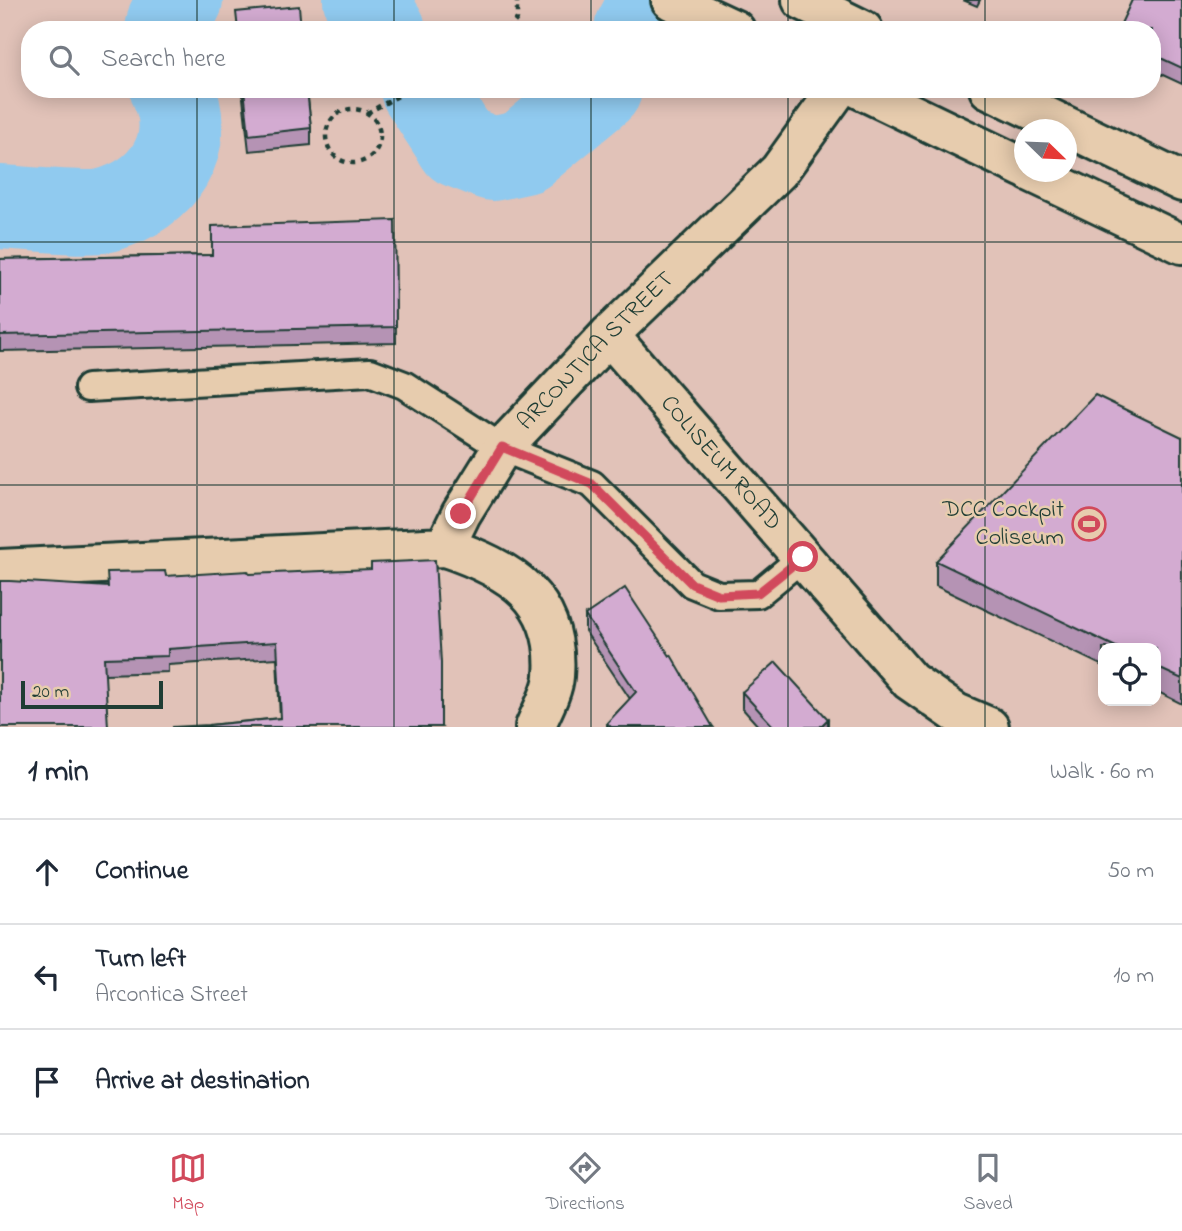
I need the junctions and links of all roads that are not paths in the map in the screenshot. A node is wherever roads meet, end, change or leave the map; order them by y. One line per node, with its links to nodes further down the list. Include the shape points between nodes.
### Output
1 (671, 0): 3 (main road)
2 (802, 0): 4 (main road)
3 (718, 21)
4 (845, 21)
5 (832, 98): 12 (main road, ARCONTICA STREET, via 779,171)
6 (879, 98): 8 (main road)
7 (1008, 98): 10 (main road)
8 (1014, 163)
9 (1052, 182): 11 (main road)
10 (1182, 182)
11 (1182, 244)
12 (609, 335): 14 (main road, ARCONTICA STREET); 16 (main road, COLISEUM ROAD)
13 (88, 388): 14 (lane, via 370,372 412,390)
14 (502, 447): 15 (main road, ARCONTICA STREET); 16 (lane, via 592,484 692,584 719,595 758,593)
15 (445, 547): 17 (main road); 19 (main road, via 490,562 528,591 552,630 554,678)
16 (803, 557): 18 (main road, COLISEUM ROAD, via 910,681)
17 (0, 569)
18 (966, 722)
19 (535, 727)

